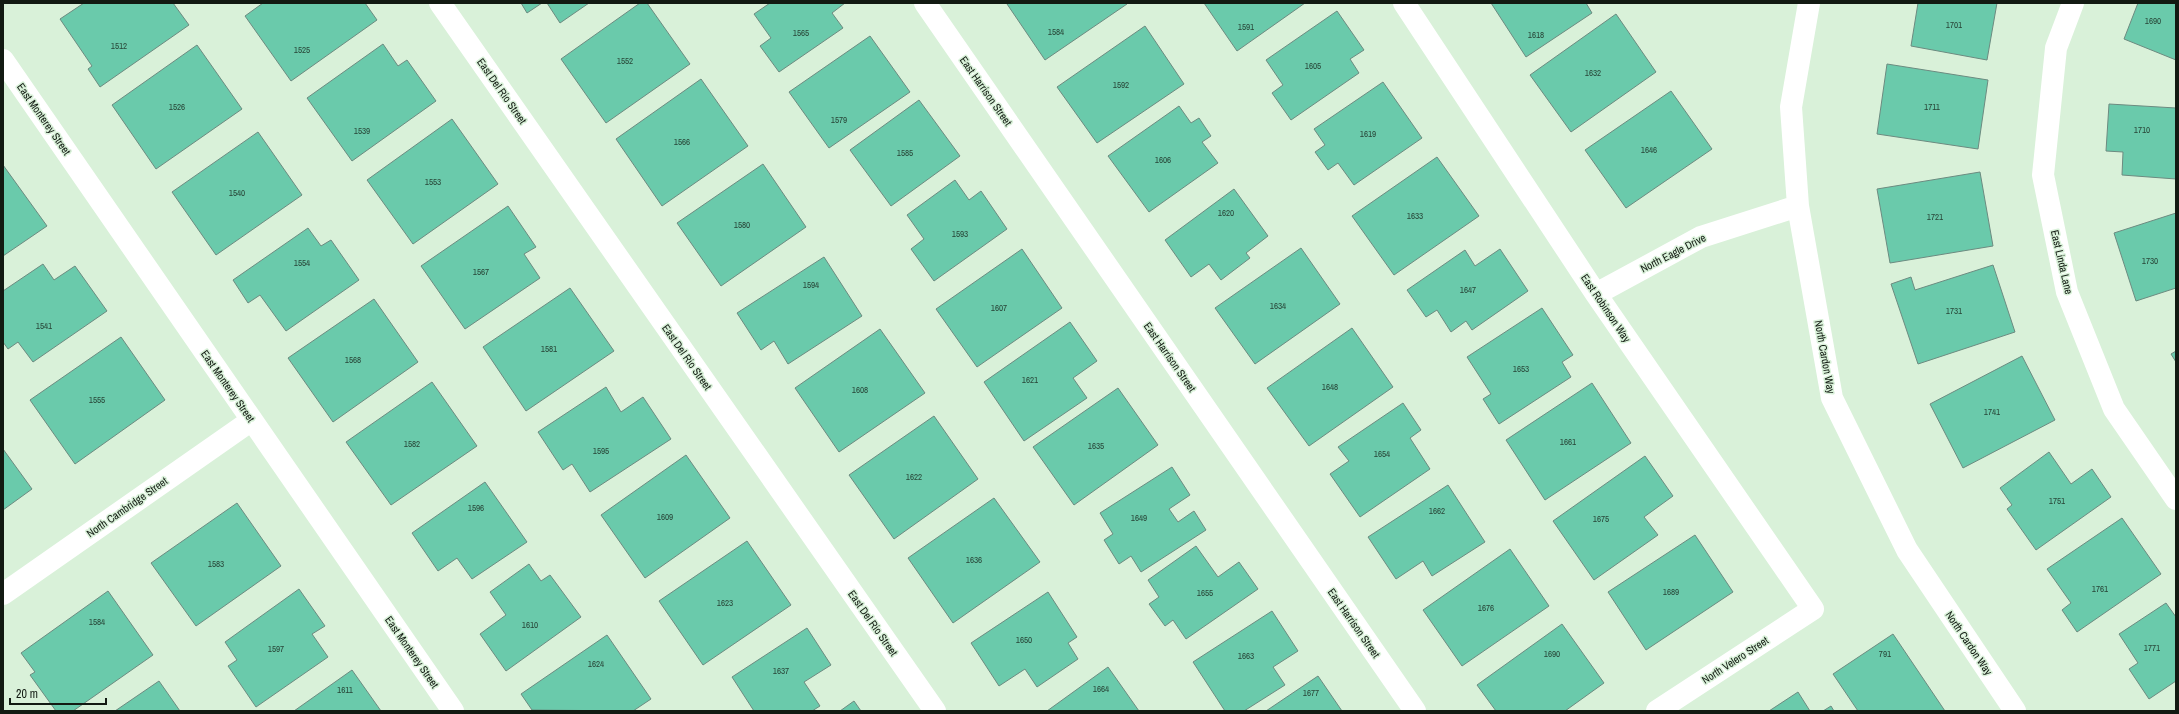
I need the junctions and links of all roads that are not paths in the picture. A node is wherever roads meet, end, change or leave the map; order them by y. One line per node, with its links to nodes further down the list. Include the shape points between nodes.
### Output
1 (440, 3): 14 (street, East Del Rio Street)
2 (925, 3): 15 (street, East Harrison Street)
3 (1809, 3): 7 (street, North Cardon Way, via 1791,107)
4 (2073, 3): 10 (street, East Linda Lane, via 2056,48 2043,174 2067,292 2114,409)
5 (1408, 5): 8 (street, East Robinson Way)
6 (3, 60): 9 (street, East Monterey Street)
7 (1798, 206): 8 (street, North Eagle Drive, via 1701,237); 17 (street, North Cardon Way, via 1832,398 1907,550)
8 (1596, 294): 12 (street, East Robinson Way)
9 (252, 420): 11 (street, North Cambridge Street); 13 (street, East Monterey Street)
10 (2176, 499)
11 (3, 594)
12 (1813, 609): 16 (street, North Velero Street)
13 (453, 711)
14 (935, 711)
15 (1415, 711)
16 (1657, 711)
17 (2015, 711)

